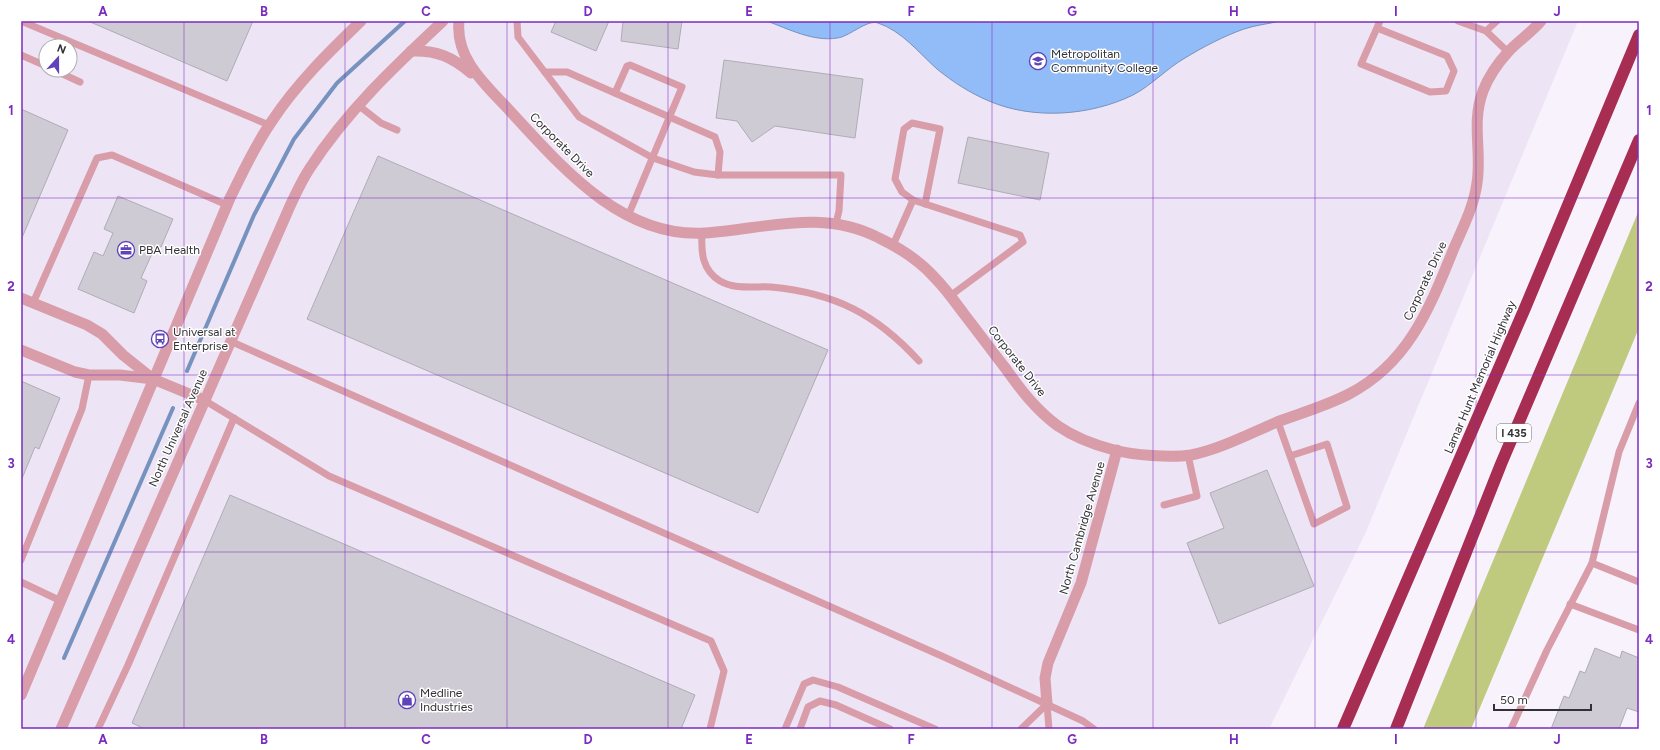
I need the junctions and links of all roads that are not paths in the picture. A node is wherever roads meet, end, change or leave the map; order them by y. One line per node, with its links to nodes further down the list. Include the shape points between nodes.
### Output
1 (21, 21): 24 (lane)
2 (361, 21): 24 (street, via 296,88)
3 (443, 21): 13 (street, North Universal Avenue)
4 (459, 21): 19 (street, Corporate Drive, via 460,48)
5 (517, 21): 17 (lane, via 518,36)
6 (1380, 21): 10 (lane)
7 (1458, 21): 11 (lane)
8 (1497, 21): 11 (lane)
9 (1538, 25): 14 (street, Corporate Drive)
10 (1377, 28): 10 (lane, via 1361,64 1430,92 1446,91 1454,71 1447,56)
11 (1486, 31): 14 (lane)
12 (1639, 35): 71 (highway, Lamar Hunt Memorial Highway, via 1522,316)
13 (411, 51): 19 (street, Corporate Drive, via 426,50 449,58); 22 (street, North Universal Avenue)
14 (1508, 52): 47 (street, Corporate Drive, via 1484,89 1478,108 1478,180 1473,204 1423,320 1383,372 1349,394)
15 (21, 55): 16 (lane)
16 (38, 62)
17 (545, 72): 21 (lane, via 567,72); 27 (lane, via 579,117)
18 (71, 78): 20 (lane)
19 (480, 79): 32 (street, Corporate Drive, via 586,188)
20 (80, 82)
21 (615, 93): 23 (lane); 23 (lane, via 627,66 630,65 682,87)
22 (358, 105): 25 (lane, via 381,123); 39 (street, North Universal Avenue, via 309,169)
23 (670, 117): 27 (lane); 28 (lane, via 715,137 720,152)
24 (269, 126): 31 (street, via 248,160)
25 (397, 130)
26 (1639, 140): 72 (highway, I 435, via 1501,464)
27 (652, 158): 28 (lane, via 694,172); 32 (lane)
28 (718, 175): 33 (lane, via 841,175)
29 (913, 200): 30 (lane); 30 (lane, via 902,192 895,179 904,129 912,123 940,129); 35 (lane)
30 (925, 204): 36 (lane, via 1020,235 1023,242)
31 (227, 205): 38 (lane, via 112,155 97,158); 43 (street)
32 (628, 216): 34 (street, Corporate Drive, via 680,232)
33 (836, 223): 34 (street, Corporate Drive, via 806,221); 35 (street, Corporate Drive, via 858,228)
34 (702, 233): 41 (lane, via 704,263 720,281 733,286 795,290 834,300 881,325)
35 (893, 245): 36 (street, Corporate Drive, via 906,252 935,276)
36 (950, 296): 48 (street, Corporate Drive, via 1028,399 1059,426 1088,441)
37 (21, 298): 38 (street)
38 (33, 303): 43 (street, via 87,325 102,334)
39 (230, 341): 44 (street, North Universal Avenue); 60 (lane)
40 (21, 350): 42 (street, via 75,372)
41 (919, 361)
42 (89, 375): 43 (street); 52 (lane, via 82,409)
43 (153, 379): 44 (street); 56 (street)
44 (204, 400): 46 (lane); 61 (street, North Universal Avenue)
45 (1639, 403): 53 (lane, via 1620,452)
46 (234, 418): 62 (lane); 63 (lane, via 329,476 711,641 724,671)
47 (1278, 422): 49 (street, Corporate Drive); 50 (lane)
48 (1117, 450): 49 (street, Corporate Drive, via 1154,455); 60 (street, North Cambridge Avenue, via 1081,583 1048,663 1045,678)
49 (1188, 455): 51 (lane, via 1197,496)
50 (1290, 456): 50 (lane, via 1314,524 1347,507 1327,444)
51 (1164, 505)
52 (21, 560)
53 (1592, 563): 55 (lane); 57 (lane)
54 (21, 582): 56 (lane)
55 (1639, 582)
56 (61, 601): 59 (street)
57 (1570, 604): 58 (lane); 73 (lane)
58 (1639, 630)
59 (21, 695)
60 (1047, 704): 68 (lane); 69 (lane); 70 (lane)
61 (61, 729)
62 (98, 729)
63 (710, 729)
64 (785, 729): 67 (lane, via 804,684 813,680 838,687)
65 (800, 729): 66 (lane, via 808,707 820,701 836,705)
66 (890, 729)
67 (935, 729)
68 (1021, 729)
69 (1049, 729)
70 (1094, 729)
71 (1344, 729)
72 (1396, 729)
73 (1511, 729)

